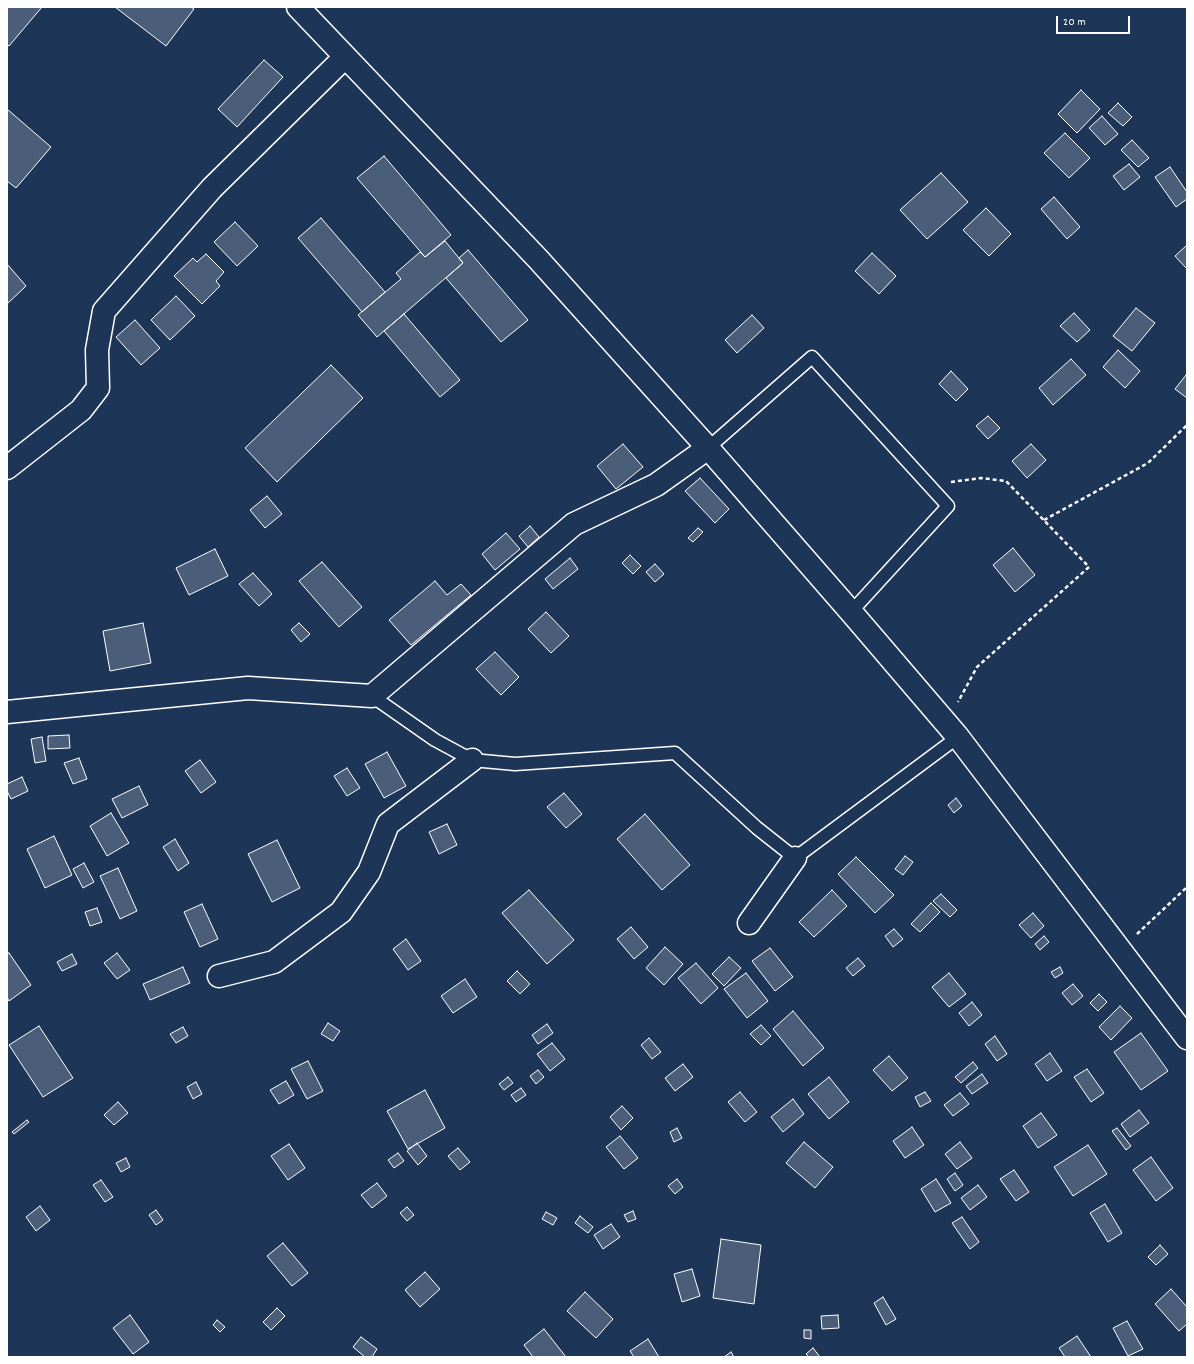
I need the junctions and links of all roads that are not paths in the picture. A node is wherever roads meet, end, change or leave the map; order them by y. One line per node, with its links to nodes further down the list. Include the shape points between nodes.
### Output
1 (298, 7): 2 (street)
2 (345, 57): 3 (street, via 538,259); 4 (street, via 212,188 104,311 97,350 98,388 81,410)
3 (708, 448): 5 (street); 5 (lane, via 812,357 948,506); 6 (street, via 656,485 574,524)
4 (7, 468)
5 (851, 612): 8 (street)
6 (372, 696): 7 (street, via 248,688); 9 (lane, via 435,740)
7 (9, 709)
8 (952, 730): 10 (lane); 13 (street)
9 (472, 760): 10 (lane, via 515,764 675,753); 12 (street, via 388,824 369,872 341,912 274,962)
10 (794, 858): 11 (street)
11 (749, 924)
12 (219, 976)
13 (1187, 1038)

